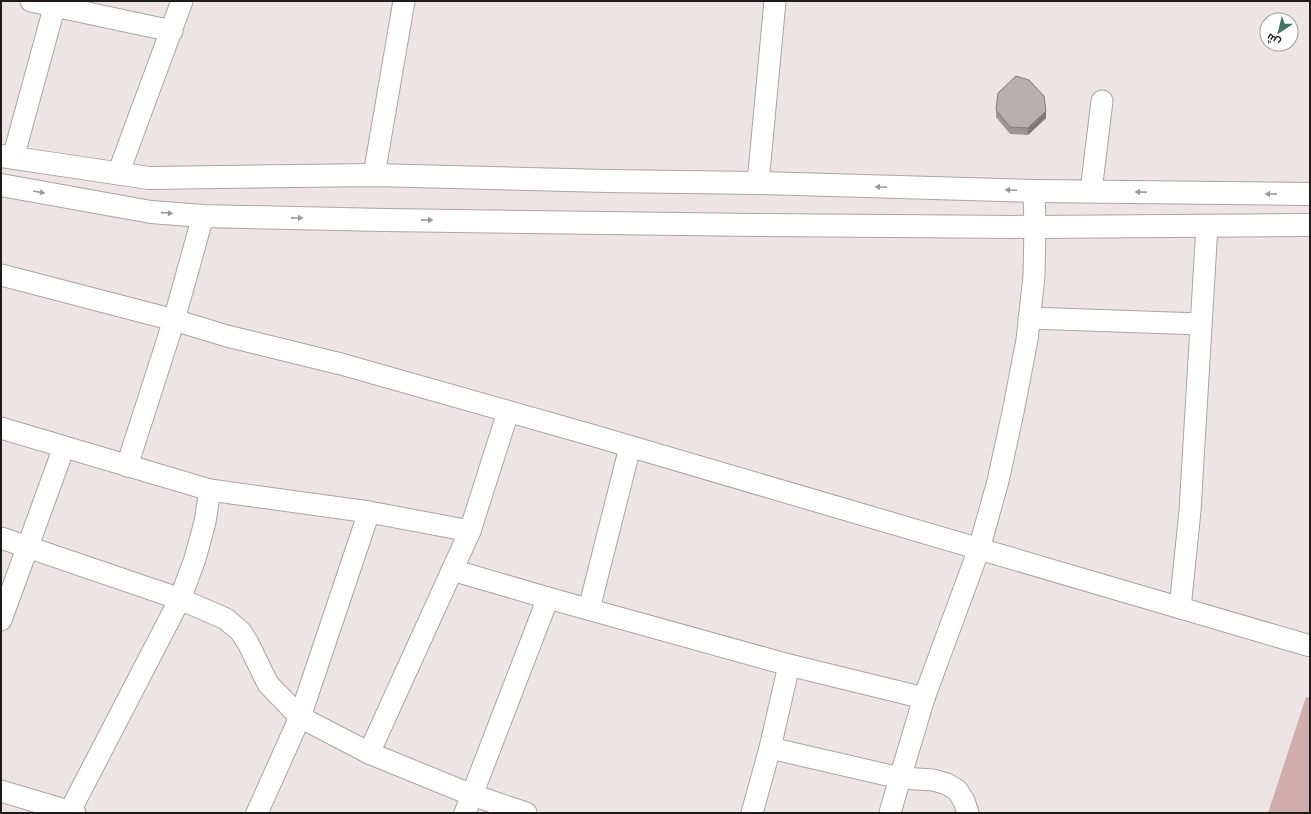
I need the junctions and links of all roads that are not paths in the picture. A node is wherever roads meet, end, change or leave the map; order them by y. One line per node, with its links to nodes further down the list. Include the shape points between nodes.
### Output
1 (31, 1): 5 (street)
2 (182, 1): 6 (street)
3 (404, 1): 10 (street)
4 (775, 1): 11 (street)
5 (55, 3): 6 (street); 8 (street)
6 (172, 30): 9 (street)
7 (1102, 101): 14 (street)
8 (7, 157): 9 (main road)
9 (118, 174): 10 (main road, via 149,178)
10 (374, 175): 11 (main road)
11 (758, 183): 13 (main road, one-way to 11)
12 (1, 185): 16 (main road, one-way to 16, via 151,212)
13 (1034, 191): 14 (main road); 17 (street)
14 (1091, 191): 15 (main road, one-way to 14)
15 (1310, 194)
16 (202, 216): 17 (main road, one-way to 17, via 750,225); 22 (street)
17 (1035, 226): 18 (main road); 21 (street, via 1034,276)
18 (1207, 226): 19 (main road); 23 (street)
19 (1310, 226)
20 (1, 275): 22 (street)
21 (1029, 318): 23 (street); 34 (street, via 1013,412 998,481)
22 (174, 320): 24 (street); 28 (street)
23 (1201, 324): 38 (street, via 1190,511)
24 (508, 412): 27 (street); 31 (street)
25 (1, 428): 26 (street)
26 (64, 447): 28 (street); 33 (street)
27 (630, 447): 34 (street); 39 (street)
28 (127, 466): 29 (street)
29 (210, 490): 30 (street); 37 (street, via 195,559)
30 (369, 512): 31 (street); 44 (street)
31 (470, 531): 35 (street)
32 (1, 538): 33 (street)
33 (27, 546): 37 (street); 40 (street)
34 (979, 549): 38 (street); 43 (street)
35 (452, 570): 36 (street); 46 (street)
36 (548, 598): 39 (street); 49 (street)
37 (180, 599): 44 (street, via 226,619 241,632 268,684); 50 (street)
38 (1180, 608): 41 (street)
39 (589, 609): 42 (street)
40 (1, 620)
41 (1310, 646)
42 (789, 665): 43 (street); 45 (street)
43 (924, 698): 47 (street)
44 (300, 717): 46 (street); 51 (street)
45 (770, 748): 47 (street); 53 (street)
46 (370, 753): 49 (street)
47 (900, 778): 54 (street); 55 (street, via 933,780 947,784 957,790)
48 (1, 791): 50 (street)
49 (469, 804): 52 (street)
50 (71, 812)
51 (257, 813)
52 (526, 813)
53 (752, 813)
54 (890, 813)
55 (968, 813)

